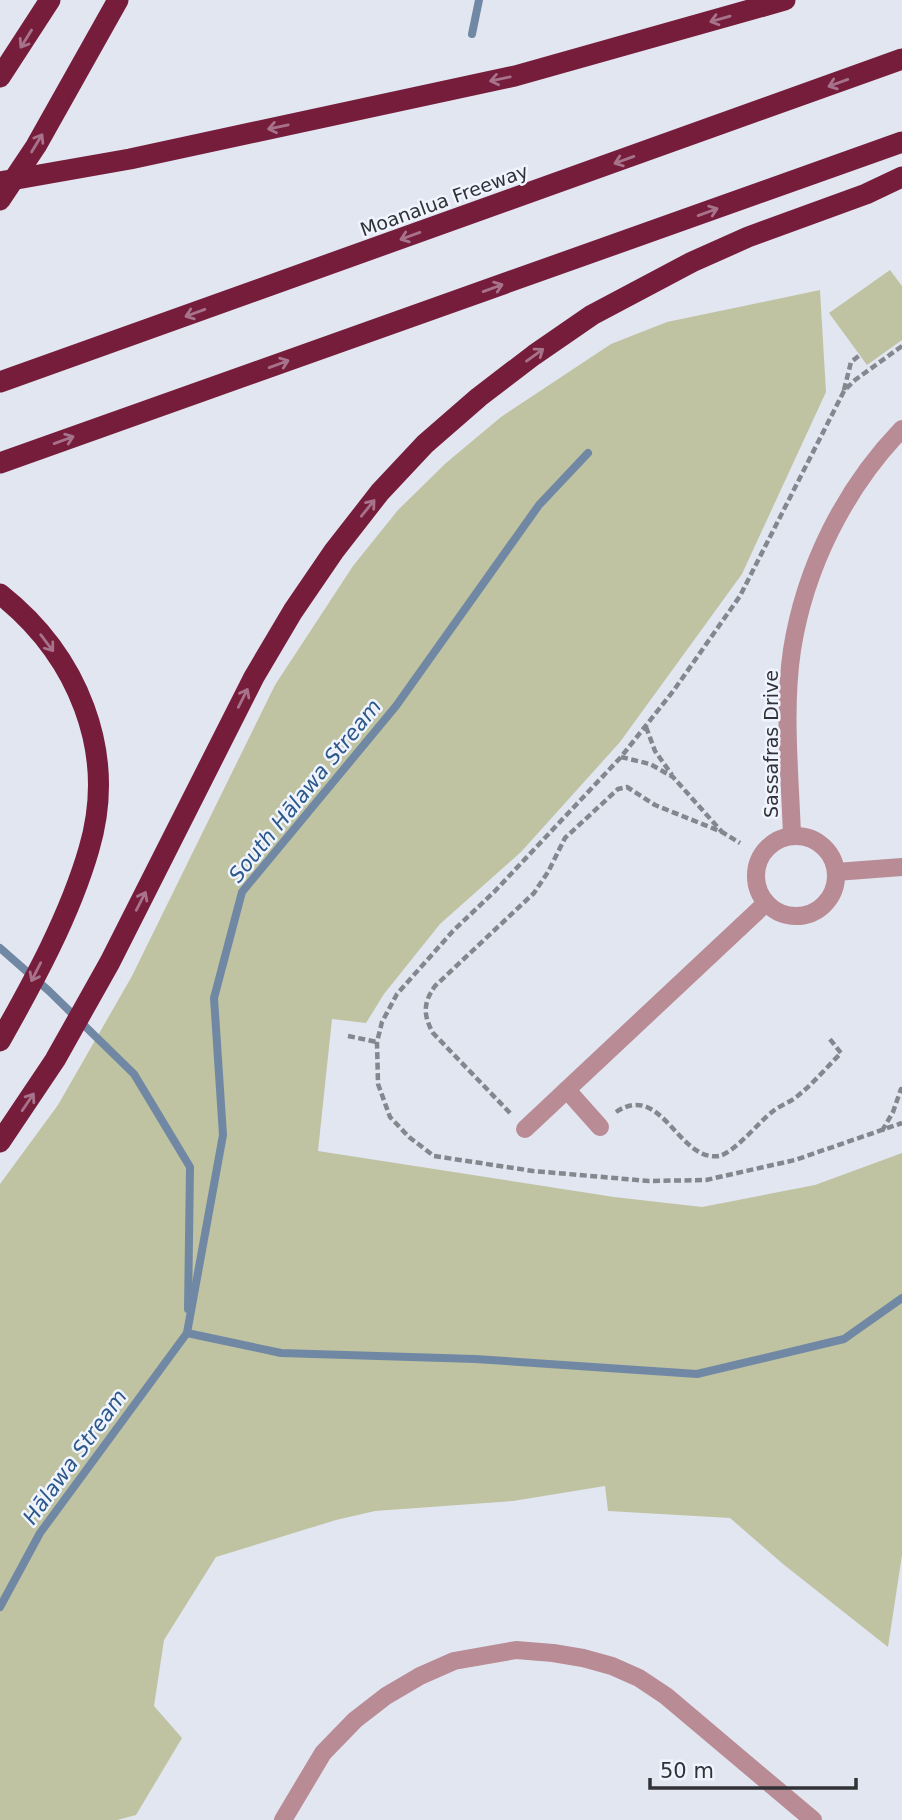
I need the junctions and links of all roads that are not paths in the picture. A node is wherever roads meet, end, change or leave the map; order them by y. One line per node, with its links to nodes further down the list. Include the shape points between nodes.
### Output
1 (50, 0): 5 (highway, one-way to 5)
2 (118, 0): 9 (highway, one-way to 2, via 36,146)
3 (785, 0): 8 (highway, one-way to 8, via 515,76 130,159)
4 (902, 60): 10 (highway, Moanalua Freeway, one-way to 10)
5 (0, 77)
6 (902, 142): 12 (highway, one-way to 6)
7 (902, 177): 22 (highway, one-way to 7, via 55,1060 110,962 254,677 293,611 380,492 478,397 592,315 692,261)
8 (0, 182)
9 (0, 200)
10 (0, 383)
11 (902, 429): 14 (street, Sassafras Drive, via 850,493 828,534 803,604 789,679)
12 (0, 463)
13 (0, 594): 18 (highway, one-way to 18, via 23,612 67,670 83,701 98,763 90,847 63,920)
14 (792, 836): 16 (street, Sassafras Drive, via 804,836 826,849); 17 (street, Sassafras Drive, via 769,846 761,856 756,880)
15 (902, 867): 16 (street)
16 (836, 872): 17 (street, via 831,896 813,912 788,916)
17 (766, 903): 19 (street)
18 (5, 1033)
19 (567, 1090): 20 (street); 21 (street)
20 (600, 1127)
21 (525, 1129)
22 (0, 1142)
23 (283, 1820): 24 (street, via 323,1753 386,1696 454,1661 516,1650 583,1658 639,1678)
24 (813, 1820)

